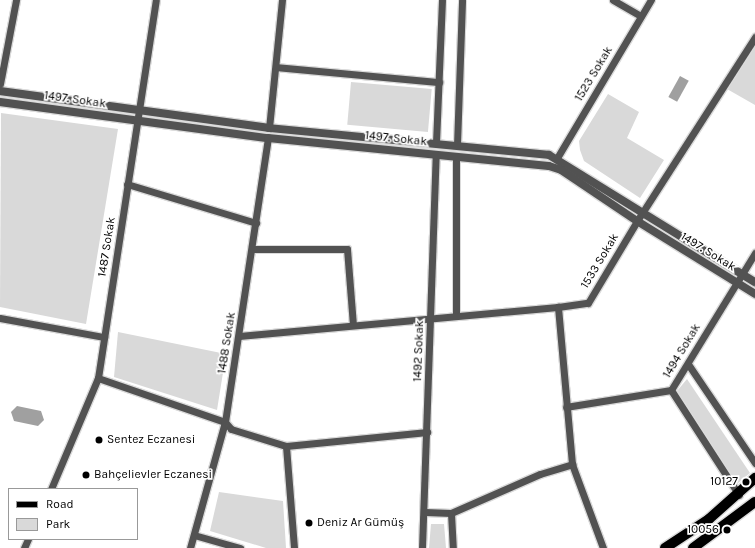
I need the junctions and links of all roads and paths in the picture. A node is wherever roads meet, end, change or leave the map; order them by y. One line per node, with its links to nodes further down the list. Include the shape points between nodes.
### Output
1 (16, 0): 12 (street)
2 (156, 0): 15 (street, 1487 Sokak)
3 (282, 0): 10 (street)
4 (442, 0): 11 (street)
5 (462, 0): 20 (street)
6 (613, 0): 8 (street)
7 (651, 0): 8 (street, 1523 Sokak)
8 (641, 16): 23 (street, 1523 Sokak)
9 (755, 37): 25 (street, 1533 Sokak)
10 (276, 67): 11 (street); 17 (street)
11 (439, 82): 19 (street)
12 (0, 84)
13 (0, 91): 15 (street, 1497. Sokak)
14 (0, 102): 16 (street, 1497. Sokak)
15 (139, 110): 16 (street, 1487 Sokak); 17 (street, 1497. Sokak)
16 (137, 120): 18 (street, 1497. Sokak); 24 (street, 1487 Sokak)
17 (269, 128): 18 (street); 19 (street, 1497. Sokak)
18 (268, 138): 21 (street, 1497. Sokak); 27 (street, 1488 Sokak)
19 (436, 143): 20 (street, 1497. Sokak); 21 (street)
20 (457, 144): 22 (street); 23 (street, 1497. Sokak, via 541,153)
21 (436, 155): 22 (street, 1497. Sokak); 37 (street, 1492 Sokak)
22 (456, 156): 26 (street, 1497. Sokak, via 549,166 561,170); 35 (street)
23 (557, 158): 25 (street, 1497. Sokak)
24 (127, 184): 27 (street); 40 (street, 1487 Sokak)
25 (642, 214): 26 (street, 1533 Sokak); 30 (street, 1497. Sokak)
26 (636, 221): 32 (street, 1497. Sokak); 34 (street, 1533 Sokak, via 588,303)
27 (256, 223): 28 (street, 1488 Sokak)
28 (252, 249): 38 (street, via 347,249); 39 (street, 1488 Sokak)
29 (755, 253): 30 (street, 1494 Sokak)
30 (741, 274): 31 (street, 1497. Sokak); 32 (street, 1494 Sokak)
31 (755, 282)
32 (736, 283): 33 (street, 1497. Sokak); 41 (street, 1494 Sokak)
33 (755, 294)
34 (558, 307): 35 (street); 44 (street)
35 (456, 315): 37 (street)
36 (0, 318): 40 (street)
37 (431, 318): 38 (street); 46 (street, 1492 Sokak)
38 (353, 325): 39 (street)
39 (239, 336): 45 (street, 1488 Sokak)
40 (104, 337): 42 (street, 1487 Sokak)
41 (688, 364): 43 (street, 1494 Sokak); 48 (street)
42 (98, 378): 45 (street); 51 (street, 1487 Sokak)
43 (671, 390): 44 (street, 1494 Sokak); 52 (street)
44 (566, 407): 49 (street)
45 (225, 422): 47 (street, via 231,429); 56 (street, 1488 Sokak)
46 (427, 432): 47 (street); 54 (street, 1492 Sokak)
47 (286, 446): 60 (street)
48 (755, 463)
49 (572, 464): 55 (street, via 540,474); 63 (street)
50 (755, 478): 52 (main road)
51 (51, 488)
52 (739, 495): 64 (main road)
53 (755, 502): 65 (main road)
54 (425, 512): 55 (street); 61 (street, 1492 Sokak)
55 (451, 513): 62 (street)
56 (194, 534): 57 (street); 58 (street, 1488 Sokak)
57 (225, 546): 59 (street)
58 (190, 548)
59 (240, 548)
60 (294, 548)
61 (422, 548)
62 (453, 548)
63 (603, 548)
64 (665, 548)
65 (693, 548)

